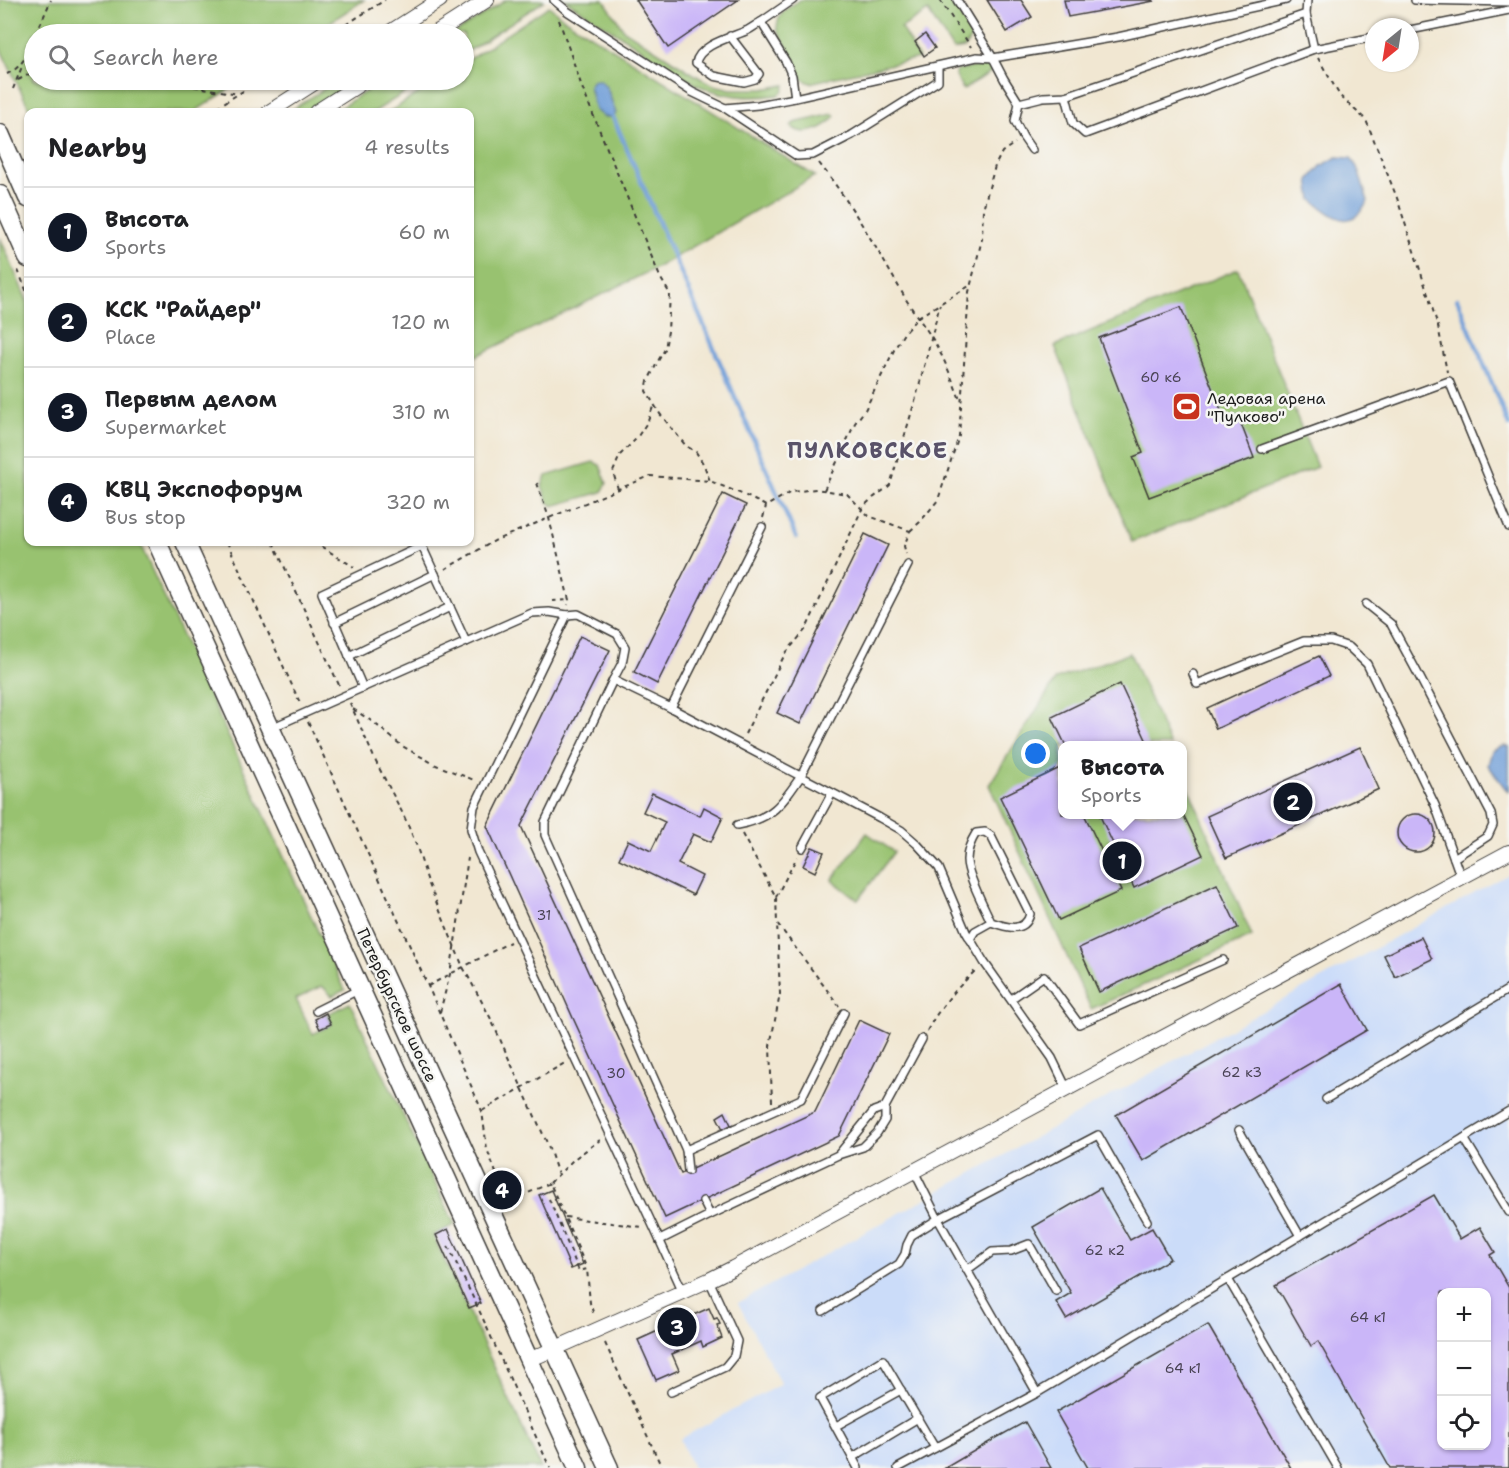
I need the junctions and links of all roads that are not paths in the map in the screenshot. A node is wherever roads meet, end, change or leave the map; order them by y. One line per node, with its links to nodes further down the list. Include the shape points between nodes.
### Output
1 (440, 0): 13 (street)
2 (487, 0): 14 (street)
3 (554, 0): 28 (lane, via 692,92)
4 (793, 0): 12 (lane)
5 (957, 0): 19 (lane)
6 (1286, 0): 19 (lane, via 1118,37)
7 (1307, 0): 11 (lane)
8 (1415, 0): 9 (lane)
9 (1509, 2)
10 (1509, 10): 15 (lane)
11 (1306, 14): 18 (lane); 23 (lane)
12 (761, 22): 16 (lane); 24 (lane, via 786,62)
13 (403, 24)
14 (450, 24)
15 (1419, 28)
16 (730, 36): 16 (lane, via 703,51 696,63 714,76 744,82 755,79 759,74)
17 (1365, 39): 18 (lane)
18 (1314, 49): 23 (lane, via 1086,134 1073,123)
19 (993, 58): 20 (lane, via 977,57); 25 (lane)
20 (938, 66): 24 (lane); 28 (lane, via 938,81 813,155 797,156)
21 (300, 90): 26 (street)
22 (350, 90): 27 (street)
23 (1066, 96): 25 (lane)
24 (795, 98): 28 (lane)
25 (1019, 103): 30 (lane, via 1016,121)
26 (275, 108)
27 (322, 108)
28 (725, 108)
29 (0, 134): 31 (main road)
30 (1032, 150)
31 (24, 189)
32 (0, 195): 33 (main road)
33 (24, 249)
34 (1262, 449): 36 (lane, via 1449,381)
35 (762, 527): 50 (lane)
36 (1509, 527)
37 (159, 546): 62 (main road, Петербургское шоссе)
38 (187, 546): 51 (main road, Петербургское шоссе)
39 (908, 565): 52 (lane)
40 (437, 573): 42 (lane); 44 (lane); 44 (lane, via 422,546 322,594)
41 (1366, 604): 57 (lane, via 1391,624 1491,814 1493,825 1488,836)
42 (450, 607): 45 (lane); 46 (lane)
43 (567, 615): 45 (lane, via 532,614); 48 (lane, via 578,615 617,634 625,647); 84 (lane, via 474,807 471,829 483,863)
44 (334, 623): 46 (lane)
45 (466, 642): 49 (lane)
46 (349, 656): 49 (lane)
47 (1193, 674): 57 (lane, via 1197,684 1304,641 1331,641 1349,647 1367,664 1435,805)
48 (613, 680): 50 (lane); 74 (lane, via 544,822 545,835)
49 (363, 688): 51 (lane)
50 (672, 708): 52 (lane)
51 (271, 728): 91 (main road, Петербургское шоссе)
52 (801, 776): 53 (lane); 54 (lane, via 771,812 754,822)
53 (832, 793): 55 (lane); 60 (lane, via 901,830 917,844 939,868)
54 (737, 825)
55 (802, 848)
56 (1509, 852): 58 (street)
57 (1454, 858): 58 (lane)
58 (1461, 878): 68 (street)
59 (991, 922): 59 (lane, via 1007,928 1021,926 1030,914 991,836 976,833 966,858); 60 (lane)
60 (970, 939): 64 (lane)
61 (1223, 960): 64 (lane, via 1079,1024 1044,976)
62 (360, 989): 65 (lane); 92 (main road, Петербургское шоссе)
63 (1509, 989): 69 (lane)
64 (1011, 999): 68 (lane, via 1052,1058)
65 (316, 1011)
66 (844, 1013): 74 (lane, via 801,1099)
67 (922, 1039): 70 (lane)
68 (1067, 1089): 77 (street)
69 (1326, 1099)
70 (885, 1107): 75 (lane, via 874,1112); 75 (lane, via 885,1120 877,1133 863,1147)
71 (1509, 1110): 73 (lane)
72 (1239, 1130): 83 (lane)
73 (1464, 1138): 79 (lane); 83 (lane)
74 (686, 1150): 76 (lane)
75 (838, 1155): 80 (lane)
76 (688, 1171)
77 (914, 1171): 81 (lane); 87 (street)
78 (703, 1201): 80 (lane)
79 (1509, 1212)
80 (710, 1215): 84 (lane)
81 (938, 1219): 82 (lane, via 1098,1135); 85 (lane); 90 (lane, via 912,1235 899,1264)
82 (1147, 1221)
83 (1300, 1236): 86 (lane)
84 (660, 1240): 88 (lane)
85 (967, 1270): 89 (lane, via 992,1252 1011,1251 1029,1244); 95 (lane)
86 (1227, 1279): 95 (lane); 104 (lane)
87 (710, 1280): 88 (street); 94 (lane, via 737,1341 734,1356 725,1367)
88 (683, 1292): 91 (street)
89 (1056, 1292)
90 (823, 1311)
91 (554, 1348): 92 (street); 101 (main road, Петербургское шоссе)
92 (529, 1360): 100 (main road, Петербургское шоссе)
93 (901, 1390): 96 (lane); 97 (lane); 97 (lane, via 883,1360 820,1398)
94 (671, 1392)
95 (1037, 1393): 98 (lane)
96 (918, 1419): 98 (lane); 99 (lane)
97 (836, 1426): 99 (lane)
98 (935, 1448): 103 (lane)
99 (853, 1457): 102 (lane)
100 (578, 1468)
101 (609, 1468)
102 (858, 1468)
103 (898, 1468)
104 (1338, 1468)

